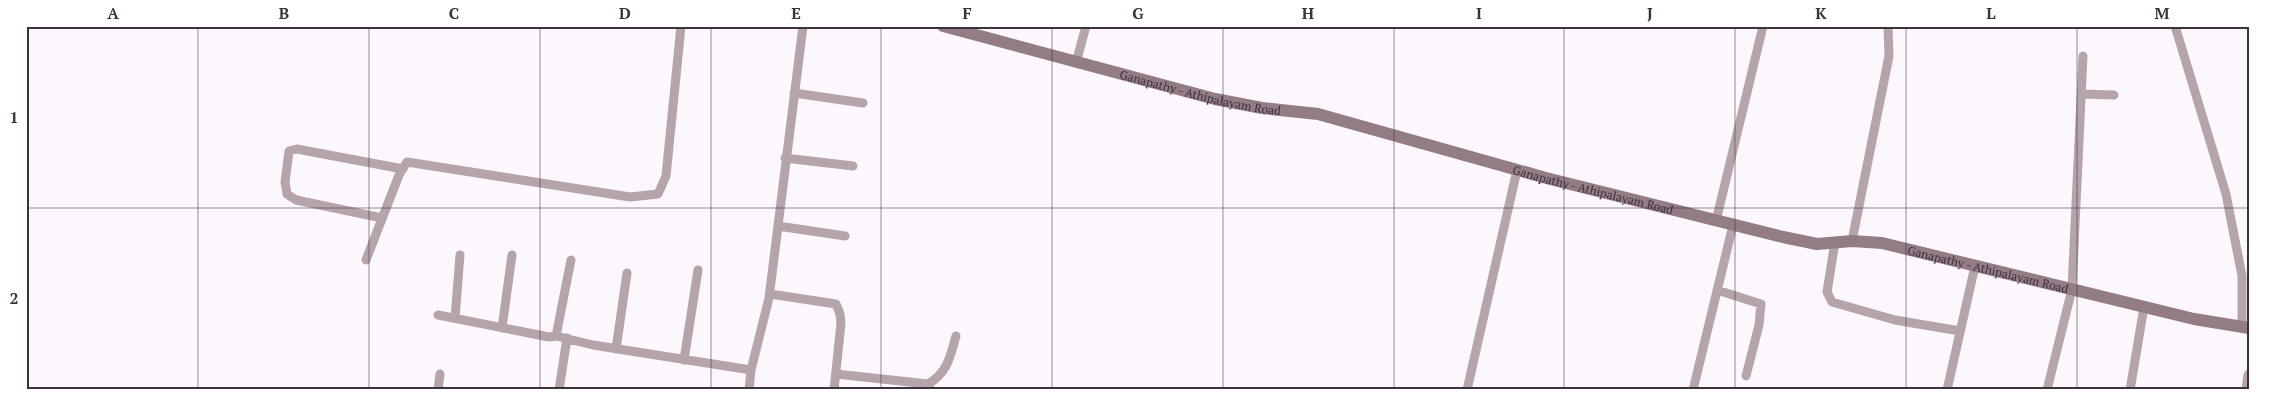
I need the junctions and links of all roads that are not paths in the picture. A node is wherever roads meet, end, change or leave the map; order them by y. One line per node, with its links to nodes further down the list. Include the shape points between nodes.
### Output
1 (681, 26): 16 (street, via 666,176 658,194 630,197 407,162)
2 (803, 26): 10 (street)
3 (943, 26): 9 (main road, Ganapathy - Athipalayam Road)
4 (1086, 26): 9 (street)
5 (1763, 26): 19 (street)
6 (1888, 26): 23 (street, via 1889,56)
7 (2175, 26): 38 (street, via 2226,194 2242,276)
8 (2083, 56): 11 (street)
9 (1076, 63): 17 (main road, Ganapathy - Athipalayam Road, via 1215,99 1318,114)
10 (794, 94): 13 (street); 14 (street)
11 (2081, 94): 12 (street); 32 (street)
12 (2114, 95)
13 (863, 103)
14 (785, 158): 15 (street); 21 (street)
15 (853, 166)
16 (403, 169): 18 (street); 18 (street, via 297,149 289,151 285,182 287,194 296,200)
17 (1517, 170): 19 (main road, Ganapathy - Athipalayam Road); 56 (street)
18 (382, 218): 27 (street)
19 (1716, 220): 20 (main road, Ganapathy - Athipalayam Road)
20 (1733, 225): 24 (main road, Ganapathy - Athipalayam Road, via 1817,244); 33 (street)
21 (778, 226): 22 (street); 34 (street)
22 (845, 236)
23 (1852, 241): 24 (main road, Ganapathy - Athipalayam Road); 29 (main road, Ganapathy - Athipalayam Road, via 1882,243)
24 (1835, 242): 40 (street, via 1827,292 1832,302 1895,320)
25 (512, 254): 39 (street)
26 (460, 255): 37 (street)
27 (366, 260)
28 (571, 260): 41 (street)
29 (1975, 266): 32 (main road, Ganapathy - Athipalayam Road); 40 (street)
30 (698, 270): 45 (street)
31 (627, 273): 44 (street)
32 (2072, 289): 35 (main road, Ganapathy - Athipalayam Road); 59 (street)
33 (1717, 290): 50 (street, via 1761,304); 57 (street)
34 (770, 294): 46 (street); 48 (street, via 836,304 841,323)
35 (2144, 307): 38 (main road, Ganapathy - Athipalayam Road); 60 (street)
36 (438, 315): 37 (street)
37 (455, 318): 39 (street)
38 (2245, 327)
39 (502, 328): 41 (street)
40 (1960, 331): 58 (street)
41 (556, 336): 43 (street)
42 (956, 336): 51 (street, via 947,366)
43 (566, 338): 44 (street); 53 (street)
44 (616, 349): 45 (street)
45 (684, 360): 46 (street)
46 (751, 370): 54 (street)
47 (440, 374): 52 (street)
48 (836, 374): 51 (street); 55 (street)
49 (2249, 375): 61 (street)
50 (1746, 376)
51 (930, 387)
52 (438, 390)
53 (559, 390)
54 (749, 390)
55 (834, 390)
56 (1467, 390)
57 (1693, 390)
58 (1947, 390)
59 (2047, 390)
60 (2130, 390)
61 (2247, 390)

